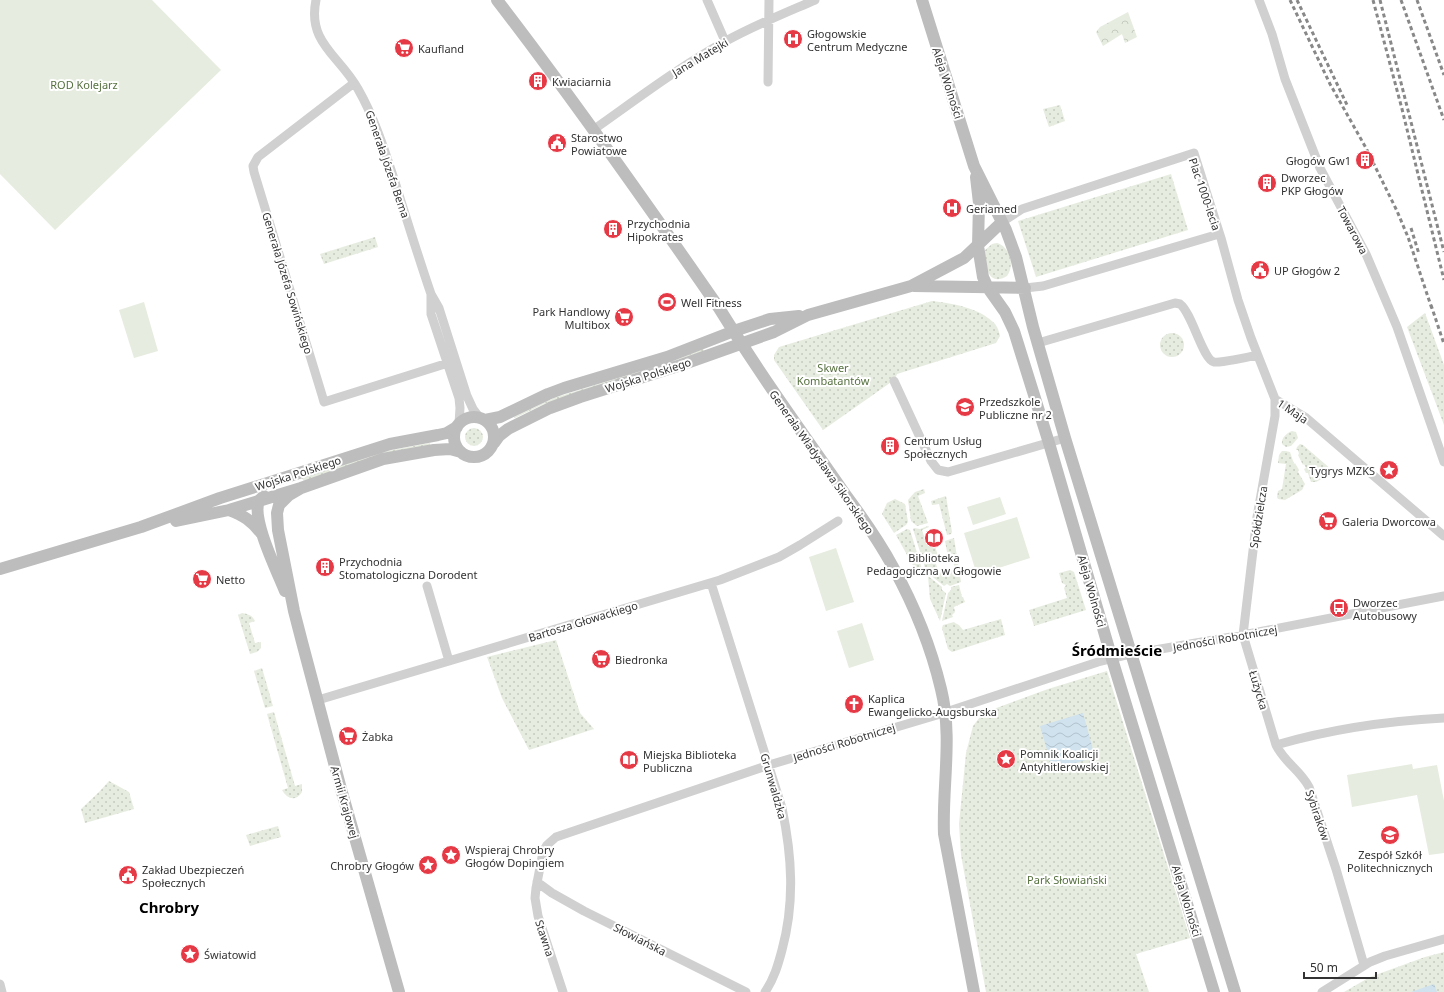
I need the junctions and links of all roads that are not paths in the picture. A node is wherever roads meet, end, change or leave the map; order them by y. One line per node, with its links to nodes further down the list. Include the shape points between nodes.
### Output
1 (316, 0): 11 (street, Generała Józefa Bema, via 316,32)
2 (497, 0): 12 (street, Generała Władysława Sikorskiego)
3 (707, 0): 9 (street)
4 (769, 0): 8 (street)
5 (815, 0): 8 (street, Jana Matejki)
6 (922, 0): 13 (street, Aleja Wolności)
7 (1259, 0): 35 (street, Towarowa, via 1285,79 1320,168 1366,254 1396,327)
8 (768, 20): 9 (street, Jana Matejki); 10 (street)
9 (725, 41): 12 (street, Jana Matejki, via 674,72)
10 (768, 82)
11 (354, 83): 20 (street, Generała Józefa Bema, via 375,123); 26 (street, Generała Józefa Sowińskiego, via 258,157 253,166 324,402)
12 (593, 130): 22 (street, Generała Władysława Sikorskiego)
13 (974, 166): 14 (street, Aleja Wolności); 16 (street, Aleja Wolności, via 979,203)
14 (1002, 222): 15 (street, Plac 1000-lecia, via 1022,209 1194,153); 16 (street, Wojska Polskiego); 19 (street, Aleja Wolności)
15 (1219, 234): 19 (street, Plac 1000-lecia, via 1043,286); 25 (street, 1 Maja)
16 (978, 246): 17 (street, Wojska Polskiego, via 958,262); 18 (street, Aleja Wolności)
17 (911, 286): 18 (street, Wojska Polskiego); 21 (street, Wojska Polskiego)
18 (988, 288): 19 (street, Wojska Polskiego); 33 (street, Aleja Wolności, via 1010,319)
19 (1025, 288): 24 (street, Aleja Wolności)
20 (431, 294): 26 (street, Generała Józefa Bema, via 431,314); 29 (street, Generała Józefa Bema, via 439,308 467,396 473,409)
21 (808, 315): 22 (street, Wojska Polskiego, via 770,319); 23 (street, Wojska Polskiego, via 774,332)
22 (734, 331): 23 (street, Generała Władysława Sikorskiego); 29 (street, Wojska Polskiego, via 667,357 564,388 500,417)
23 (741, 343): 32 (street, Wojska Polskiego, via 550,408 508,429); 56 (street, Generała Władysława Sikorskiego, via 894,567 927,643)
24 (1038, 343): 25 (street, via 1175,303 1186,310 1210,360 1220,362); 31 (street, Aleja Wolności)
25 (1257, 355): 28 (street, 1 Maja)
26 (448, 363): 30 (street, Generała Józefa Bema, via 459,401)
27 (894, 381): 33 (street, via 938,470 948,472)
28 (1275, 399): 45 (street, 1 Maja, via 1305,417); 51 (street, Spółdzielcza, via 1275,416 1257,517)
29 (482, 419): 30 (street, via 468,418); 32 (street, via 493,429)
30 (458, 426): 34 (street, via 454,434); 36 (street, Wojska Polskiego, via 438,436 390,444)
31 (1065, 438): 33 (street); 52 (street, Aleja Wolności)
32 (494, 443): 34 (street, via 490,451 481,456 470,457)
33 (1048, 443): 53 (street, Aleja Wolności)
34 (461, 452): 37 (street, Wojska Polskiego, via 446,449 383,459)
35 (1444, 462)
36 (296, 474): 38 (street, Wojska Polskiego); 39 (street, via 280,482)
37 (301, 488): 39 (street, Wojska Polskiego); 43 (street, Armii Krajowej, via 279,505)
38 (224, 497): 39 (street, via 249,496); 42 (street, Wojska Polskiego)
39 (259, 501): 40 (street, Wojska Polskiego); 43 (street, Armii Krajowej, via 266,508); 44 (street, Armii Krajowej, via 259,519)
40 (229, 510): 42 (street, Wojska Polskiego); 44 (street, Armii Krajowej, via 246,518)
41 (838, 521): 47 (street, Bartosza Głowackiego, via 779,557)
42 (141, 527): 46 (street, Wojska Polskiego)
43 (278, 530): 50 (street, Armii Krajowej)
44 (263, 535): 50 (street, Armii Krajowej)
45 (1444, 536)
46 (0, 569)
47 (711, 583): 54 (street, Bartosza Głowackiego); 59 (street, Grunwaldzka)
48 (427, 586): 54 (street)
49 (1444, 596): 51 (street, Jedności Robotniczej)
50 (294, 611): 55 (street, Armii Krajowej)
51 (1243, 635): 52 (street, Jedności Robotniczej); 58 (street, Łużycka)
52 (1131, 654): 53 (street, Jedności Robotniczej); 71 (street, Aleja Wolności)
53 (1112, 659): 56 (street, Jedności Robotniczej); 70 (street, Aleja Wolności)
54 (449, 661): 55 (street, Bartosza Głowackiego)
55 (318, 700): 65 (street, Armii Krajowej)
56 (946, 712): 59 (street, Jedności Robotniczej); 69 (street, Generała Władysława Sikorskiego, via 944,834)
57 (1444, 718): 58 (street, via 1362,726)
58 (1276, 745): 62 (street, Sybiraków, via 1285,760 1309,787)
59 (769, 764): 60 (street, Jedności Robotniczej, via 556,837 543,852); 68 (street, Grunwaldzka, via 788,833 791,886 790,913 785,939 774,974)
60 (537, 882): 66 (street, Stawna, via 535,898 538,916); 67 (street, Słowiańska, via 584,911)
61 (1444, 939): 62 (street, via 1385,956)
62 (1364, 965): 72 (street)
63 (0, 984): 64 (street)
64 (2, 992)
65 (399, 992)
66 (563, 992)
67 (746, 992)
68 (765, 992)
69 (974, 992)
70 (1214, 992)
71 (1235, 992)
72 (1322, 992)

